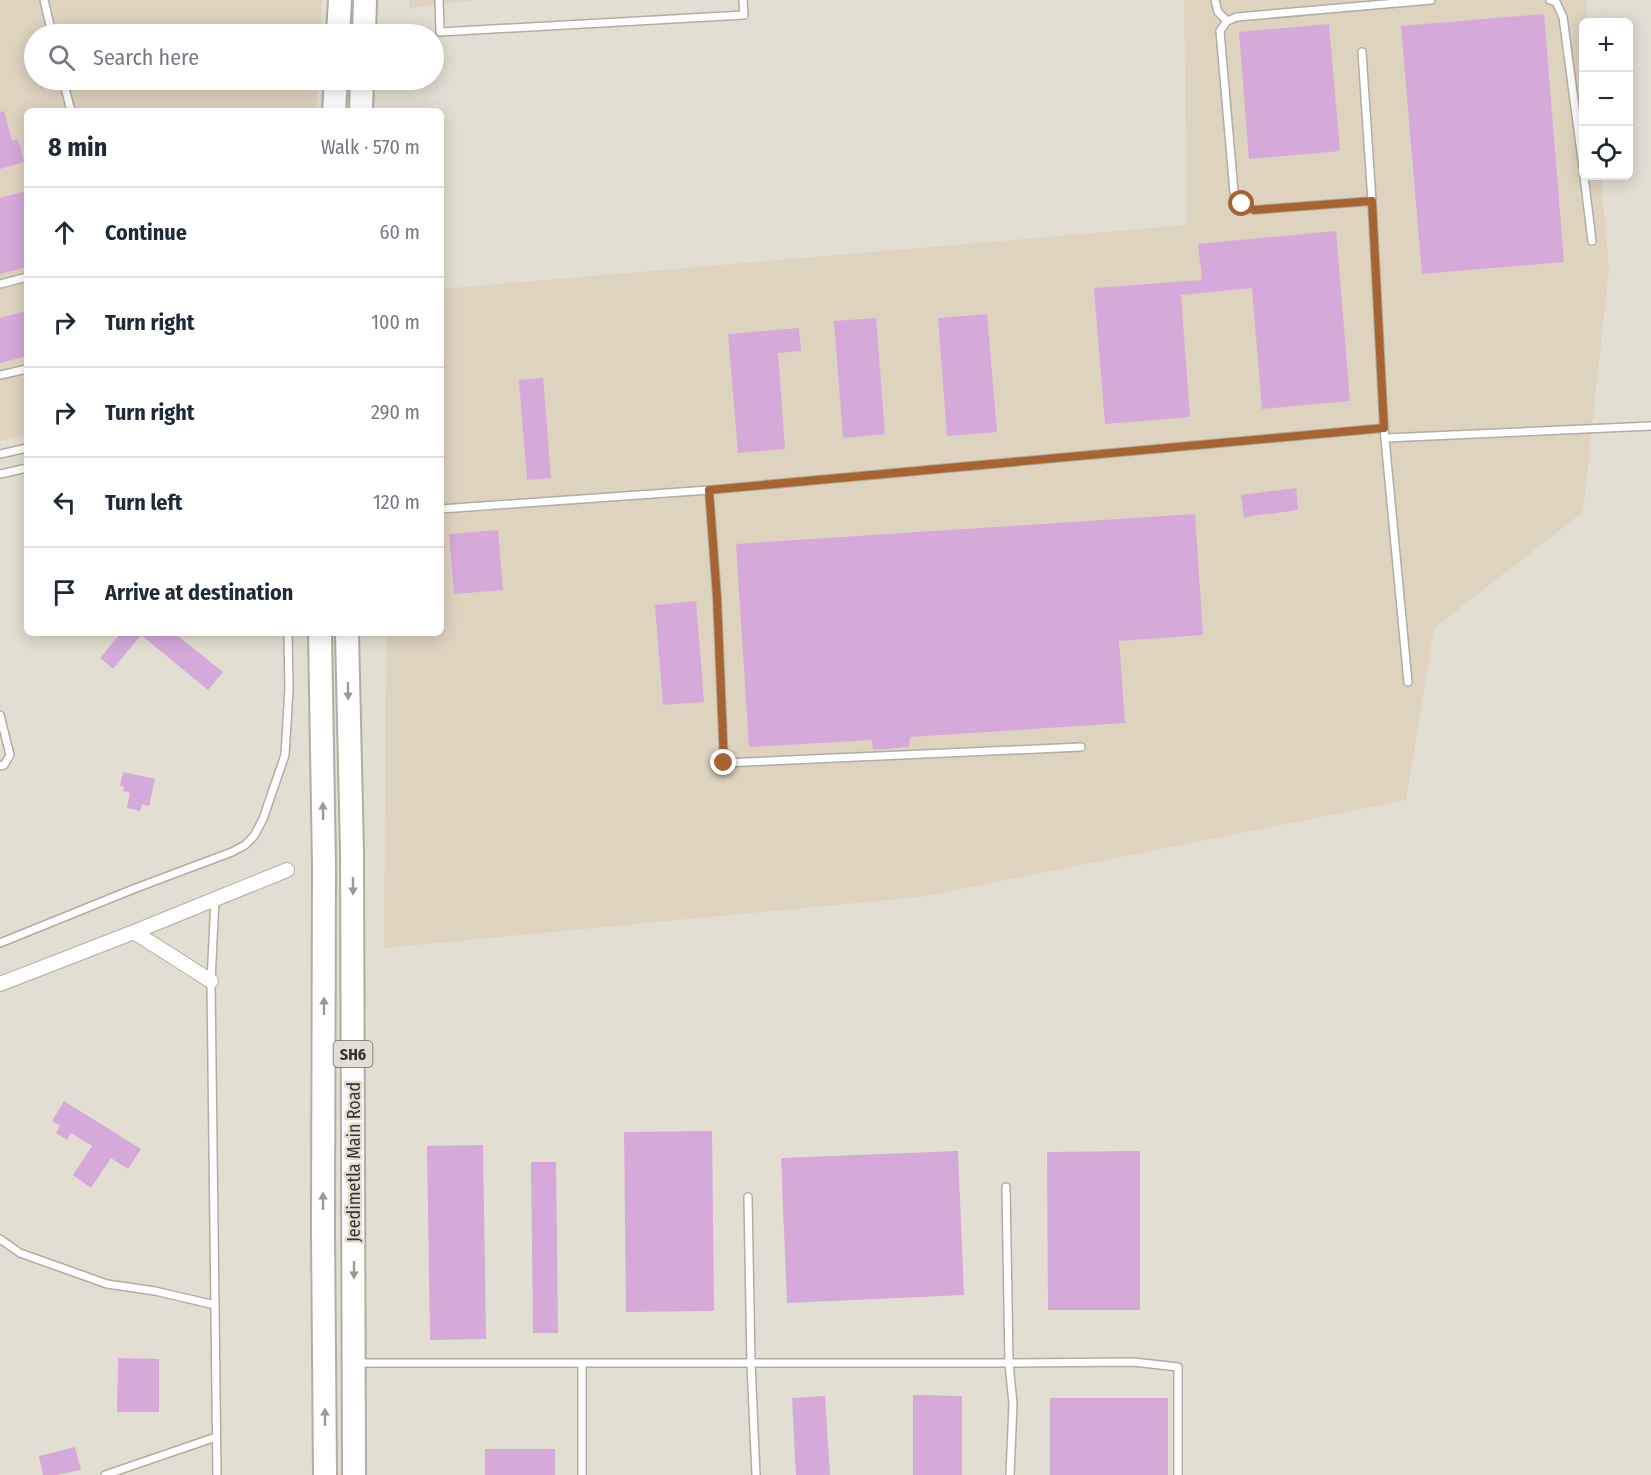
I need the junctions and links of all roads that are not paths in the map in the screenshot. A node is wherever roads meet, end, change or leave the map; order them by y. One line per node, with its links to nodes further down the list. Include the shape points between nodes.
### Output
1 (44, 0): 10 (lane)
2 (439, 0): 13 (lane)
3 (743, 0): 14 (lane, via 744,15)
4 (1215, 0): 9 (lane, via 1218,12)
5 (1431, 0): 9 (lane)
6 (1550, 0): 22 (lane, via 1563,17)
7 (340, 5): 8 (main road); 11 (main road)
8 (365, 5): 12 (main road)
9 (1227, 21): 24 (lane, via 1221,31 1229,135 1234,192 1242,204 1254,210)
10 (50, 24)
11 (339, 24)
12 (364, 24)
13 (440, 24)
14 (444, 32)
15 (1362, 52): 24 (lane)
16 (66, 90): 19 (lane)
17 (335, 90): 20 (main road)
18 (362, 90): 21 (main road)
19 (70, 108)
20 (334, 108)
21 (361, 108)
22 (1579, 137)
23 (1585, 180): 25 (lane)
24 (1372, 201): 31 (lane)
25 (1592, 241)
26 (24, 278): 27 (lane)
27 (0, 284)
28 (24, 370): 29 (lane)
29 (0, 375)
30 (1651, 426): 32 (lane)
31 (1384, 428): 32 (lane); 37 (lane)
32 (1386, 438): 42 (lane)
33 (24, 449): 34 (lane)
34 (0, 454)
35 (24, 469): 36 (lane)
36 (0, 474)
37 (709, 490): 38 (lane); 44 (lane, via 724,763)
38 (444, 509)
39 (288, 636): 49 (lane, via 285,755 254,836 232,852)
40 (320, 636): 63 (main road, Jeedimetla Main Road / SH6, one-way to 40)
41 (347, 636): 57 (main road, Jeedimetla Main Road / SH6, one-way to 57)
42 (1408, 682)
43 (0, 715): 45 (lane, via 10,754)
44 (1081, 747)
45 (0, 766)
46 (287, 870): 47 (street)
47 (215, 899): 48 (street); 50 (lane)
48 (134, 933): 50 (street); 51 (street)
49 (0, 943)
50 (211, 981): 55 (lane)
51 (0, 984)
52 (1006, 1187): 56 (lane)
53 (748, 1197): 59 (lane)
54 (0, 1239): 55 (lane, via 20,1253 107,1284)
55 (215, 1305): 60 (lane)
56 (1009, 1363): 59 (lane); 67 (lane, via 1013,1404); 68 (lane, via 1133,1362 1178,1367)
57 (354, 1364): 58 (lane); 64 (main road, Jeedimetla Main Road / SH6)
58 (582, 1364): 59 (lane); 65 (lane)
59 (751, 1364): 66 (lane)
60 (216, 1437): 61 (lane); 62 (lane)
61 (105, 1475)
62 (217, 1475)
63 (325, 1475)
64 (354, 1475)
65 (582, 1475)
66 (756, 1475)
67 (1010, 1475)
68 (1178, 1475)

